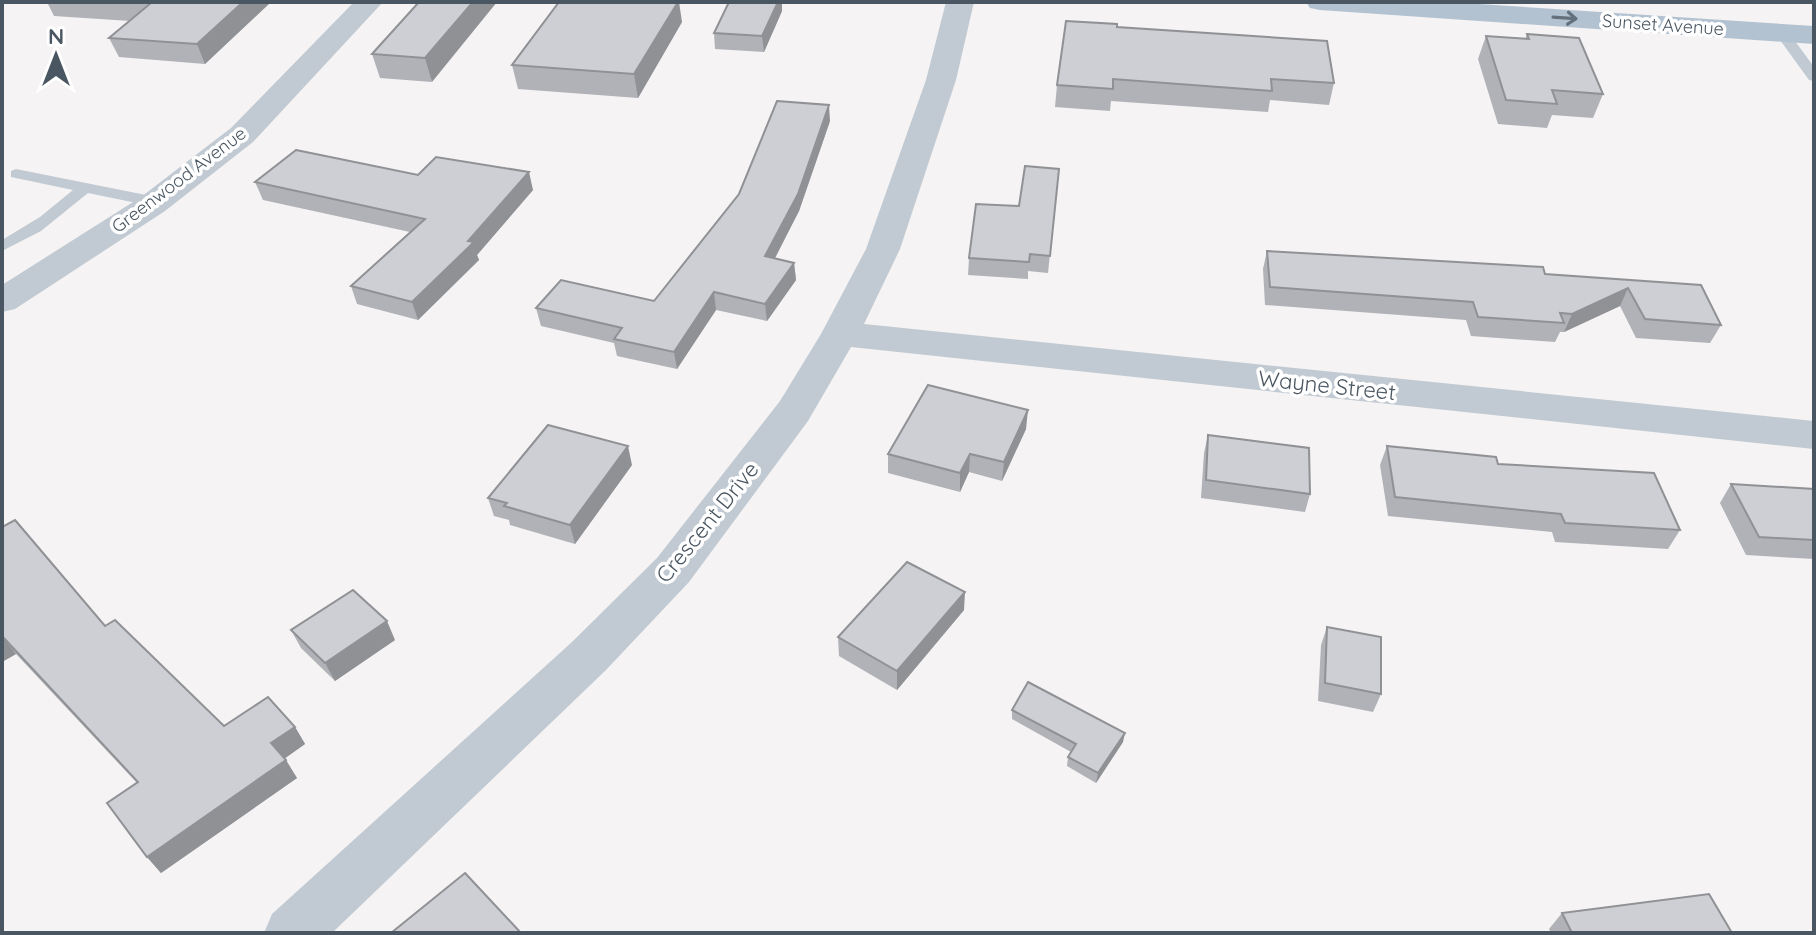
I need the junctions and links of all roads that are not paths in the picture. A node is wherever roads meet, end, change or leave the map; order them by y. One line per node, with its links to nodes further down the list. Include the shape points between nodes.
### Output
1 (369, 2): 10 (street, Greenwood Avenue, via 242,135)
2 (960, 2): 13 (street, Crescent Drive, via 941,80 883,249)
3 (1320, 2): 4 (main road, Sunset Avenue)
4 (1511, 8): 5 (main road, Sunset Avenue, one-way to 5)
5 (1782, 33): 6 (main road, Sunset Avenue); 7 (lane)
6 (1814, 35)
7 (1814, 77)
8 (16, 174): 9 (lane)
9 (85, 188): 10 (lane); 11 (lane, via 52,216)
10 (156, 202): 12 (street, Greenwood Avenue)
11 (2, 246)
12 (7, 292)
13 (840, 334): 14 (street, Wayne Street); 15 (street, Crescent Drive, via 794,411 673,570 589,656)
14 (1814, 435)
15 (292, 933)

